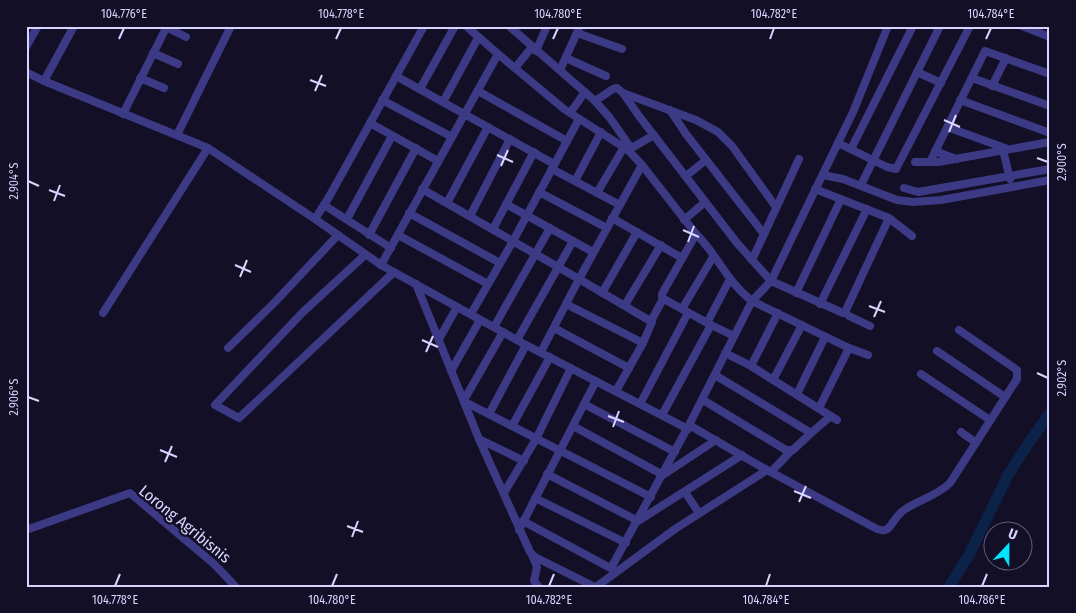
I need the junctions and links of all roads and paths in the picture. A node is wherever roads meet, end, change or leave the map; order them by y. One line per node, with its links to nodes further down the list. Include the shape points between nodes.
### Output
1 (38, 26): 19 (street)
2 (74, 26): 36 (street)
3 (231, 26): 59 (street)
4 (424, 26): 32 (street)
5 (455, 26): 40 (street)
6 (466, 26): 18 (street)
7 (547, 26): 20 (street)
8 (888, 26): 66 (street, via 854,112)
9 (913, 26): 70 (street)
10 (940, 26): 30 (street)
11 (970, 26): 37 (street)
12 (1022, 26): 17 (street)
13 (166, 27): 16 (street); 22 (street)
14 (513, 28): 20 (street)
15 (578, 30): 21 (street); 24 (street)
16 (186, 37)
17 (1050, 37)
18 (478, 38): 23 (street); 47 (street)
19 (27, 43)
20 (534, 49): 27 (street); 28 (street)
21 (622, 50)
22 (153, 52): 26 (street); 34 (street)
23 (498, 54): 27 (street); 41 (street)
24 (566, 58): 28 (street); 33 (street)
25 (1006, 58): 31 (street); 35 (street, via 985,51); 38 (street)
26 (178, 64)
27 (514, 68): 50 (street)
28 (560, 70): 42 (street)
29 (26, 72): 36 (street)
30 (917, 72): 37 (street); 78 (street)
31 (1050, 74)
32 (396, 76): 40 (street); 44 (street)
33 (606, 76)
34 (140, 78): 39 (street); 51 (street)
35 (972, 78): 38 (street); 45 (street)
36 (44, 81): 51 (street)
37 (941, 83): 78 (street, via 897,168)
38 (992, 86): 48 (street)
39 (164, 88)
40 (420, 90): 47 (street)
41 (478, 91): 52 (street); 64 (street)
42 (585, 92): 46 (street); 50 (street)
43 (623, 93): 46 (street, via 615,88); 49 (street); 60 (street)
44 (382, 100): 54 (street); 62 (street)
45 (960, 100): 55 (street); 58 (street)
46 (595, 101): 69 (street, via 610,118)
47 (443, 102): 52 (street)
48 (1050, 106)
49 (670, 110): 76 (street); 102 (street, via 706,124 725,138)
50 (570, 113): 53 (street)
51 (123, 114): 59 (street)
52 (464, 114): 56 (street); 62 (street)
53 (579, 119): 57 (street); 64 (street)
54 (370, 123): 61 (street); 100 (street)
55 (947, 127): 71 (street); 72 (street)
56 (488, 128): 63 (street); 98 (street)
57 (601, 132): 69 (street); 88 (street)
58 (1050, 133)
59 (177, 135): 67 (street)
60 (654, 135): 69 (street); 85 (street)
61 (392, 136): 68 (street); 110 (street)
62 (452, 137): 77 (street)
63 (510, 140): 73 (street); 105 (street)
64 (567, 140): 82 (street)
65 (1050, 142): 71 (street)
66 (838, 143): 70 (street); 84 (street)
67 (208, 148): 109 (street); 151 (street)
68 (416, 148): 77 (street); 119 (street)
69 (627, 148): 81 (street); 95 (street)
70 (851, 149): 78 (street)
71 (1005, 149): 75 (street); 86 (street)
72 (935, 151): 75 (street); 80 (street)
73 (534, 152): 82 (street); 99 (street)
74 (799, 159): 102 (street)
75 (956, 159): 80 (street)
76 (706, 160): 85 (street); 117 (street)
77 (438, 161): 93 (street)
78 (873, 161): 89 (street)
79 (915, 162): 80 (street)
80 (930, 162)
81 (642, 166): 101 (street); 111 (street)
82 (553, 167): 88 (street); 94 (street)
83 (1050, 169): 86 (street)
84 (823, 175): 89 (street); 91 (street)
85 (686, 176): 97 (street)
86 (1010, 176): 90 (street); 92 (street, via 918,192)
87 (1050, 180): 90 (street)
88 (575, 181): 95 (street)
89 (861, 185): 90 (street, via 897,200 913,202)
90 (1012, 186)
91 (815, 188): 96 (street); 138 (street)
92 (904, 188)
93 (422, 190): 98 (street); 104 (street)
94 (539, 192): 106 (street); 113 (street)
95 (597, 194): 101 (street)
96 (841, 199): 103 (street); 142 (street)
97 (705, 202): 111 (street); 131 (street)
98 (447, 203): 105 (street)
99 (506, 204): 106 (street); 114 (street)
100 (324, 205): 109 (street); 110 (street)
101 (620, 205): 107 (street)
102 (776, 207): 117 (street)
103 (867, 208): 108 (street); 146 (street)
104 (409, 213): 120 (street); 132 (street)
105 (470, 216): 114 (street)
106 (527, 216): 112 (street); 122 (street)
107 (612, 218): 113 (street); 115 (street)
108 (890, 218): 121 (street); 150 (street)
109 (315, 219): 118 (street)
110 (346, 219): 119 (street)
111 (684, 220): 116 (street)
112 (550, 228): 123 (street); 127 (street)
113 (607, 228): 126 (street)
114 (493, 229): 122 (street)
115 (638, 232): 124 (street); 141 (street)
116 (696, 234): 129 (street); 130 (street)
117 (764, 234): 131 (street)
118 (338, 235): 128 (street); 169 (street)
119 (369, 235): 125 (street)
120 (398, 235): 125 (street); 140 (street)
121 (912, 236)
122 (514, 240): 127 (street); 132 (street)
123 (573, 241): 126 (street); 134 (street)
124 (661, 245): 130 (street); 147 (street)
125 (391, 248): 133 (street)
126 (594, 252): 136 (street)
127 (536, 254): 134 (street); 159 (street)
128 (365, 255): 133 (street); 135 (street, via 303,312 215,406 239,418)
129 (713, 257): 137 (street); 149 (street)
130 (682, 258): 143 (street, via 662,294)
131 (752, 260): 138 (street)
132 (500, 263): 140 (street)
133 (381, 265): 135 (street)
134 (560, 267): 136 (street); 166 (street)
135 (394, 272): 139 (street)
136 (579, 279): 141 (street); 145 (street)
137 (730, 279): 144 (street); 156 (street)
138 (771, 281): 142 (street); 144 (street)
139 (416, 284): 148 (street); 165 (street)
140 (488, 284): 152 (street)
141 (602, 293): 147 (street)
142 (796, 293): 146 (street)
143 (663, 299): 149 (street); 155 (street)
144 (752, 301): 153 (street); 163 (street)
145 (566, 304): 160 (street); 167 (street)
146 (820, 304): 150 (street)
147 (625, 306): 155 (street)
148 (457, 307): 152 (street); 165 (street)
149 (685, 311): 156 (street); 190 (street)
150 (845, 312): 158 (street)
151 (103, 313)
152 (471, 314): 154 (street)
153 (778, 314): 157 (street); 176 (street)
154 (480, 320): 159 (street); 179 (street)
155 (651, 321): 167 (street)
156 (709, 324): 163 (street); 193 (street)
157 (802, 325): 164 (street); 182 (street)
158 (870, 326)
159 (494, 327): 162 (street)
160 (554, 328): 172 (street); 178 (street)
161 (959, 330): 186 (street, via 1017,370 1018,378)
162 (503, 332): 166 (street); 188 (street)
163 (734, 336): 173 (street)
164 (825, 337): 170 (street); 185 (street)
165 (439, 339): 179 (street)
166 (517, 340): 168 (street)
167 (642, 343): 178 (street)
168 (526, 345): 172 (street); 192 (street)
169 (228, 348)
170 (849, 348): 174 (street); 191 (street)
171 (937, 351): 186 (street)
172 (541, 352): 175 (street)
173 (726, 353): 176 (street); 181 (street)
174 (868, 355)
175 (550, 357): 177 (street); 195 (street)
176 (751, 366): 182 (street)
177 (571, 368): 183 (street); 201 (street)
178 (629, 368): 184 (street)
179 (451, 371): 188 (street)
180 (921, 374): 194 (street)
181 (715, 375): 187 (street); 199 (street)
182 (773, 380): 185 (street)
183 (596, 381): 184 (street); 189 (street)
184 (616, 391): 190 (street)
185 (797, 394): 191 (street)
186 (1005, 397): 194 (street)
187 (703, 400): 197 (street); 205 (street)
188 (465, 401): 192 (street); 200 (street)
189 (584, 404): 196 (street); 206 (street)
190 (640, 404): 193 (street)
191 (819, 408): 199 (street, via 834,418)
192 (489, 414): 195 (street)
193 (662, 415): 197 (street)
194 (990, 420): 203 (street)
195 (512, 426): 201 (street)
196 (573, 426): 204 (street); 211 (street)
197 (689, 427): 202 (street); 206 (street)
198 (961, 432): 203 (street)
199 (811, 433): 205 (street)
200 (479, 439): 208 (street); 213 (street)
201 (536, 439): 204 (street); 208 (street)
202 (716, 440): 207 (street); 211 (street)
203 (976, 442): 209 (street, via 947,486 904,510 883,531)
204 (560, 451): 210 (street); 214 (street)
205 (791, 451): 209 (street)
206 (675, 452): 211 (street)
207 (742, 455): 209 (street); 212 (street)
208 (524, 461): 213 (street)
209 (769, 471): 216 (street)
210 (548, 474): 215 (street); 218 (street)
211 (663, 475): 214 (street)
212 (685, 492): 216 (street); 218 (street)
213 (504, 493): 220 (street)
214 (651, 497): 218 (street)
215 (535, 498): 217 (street); 221 (street)
216 (699, 513): 223 (street)
217 (523, 521): 220 (street); 223 (street)
218 (638, 521): 221 (street)
219 (26, 530): 224 (street, Lorong Agribisnis, via 130,493 214,564)
220 (519, 530): 222 (street)
221 (626, 543): 223 (street)
222 (532, 554): 225 (street, via 537,567 534,581); 226 (street)
223 (614, 570): 226 (street)
224 (236, 587)
225 (539, 587)
226 (596, 587)

